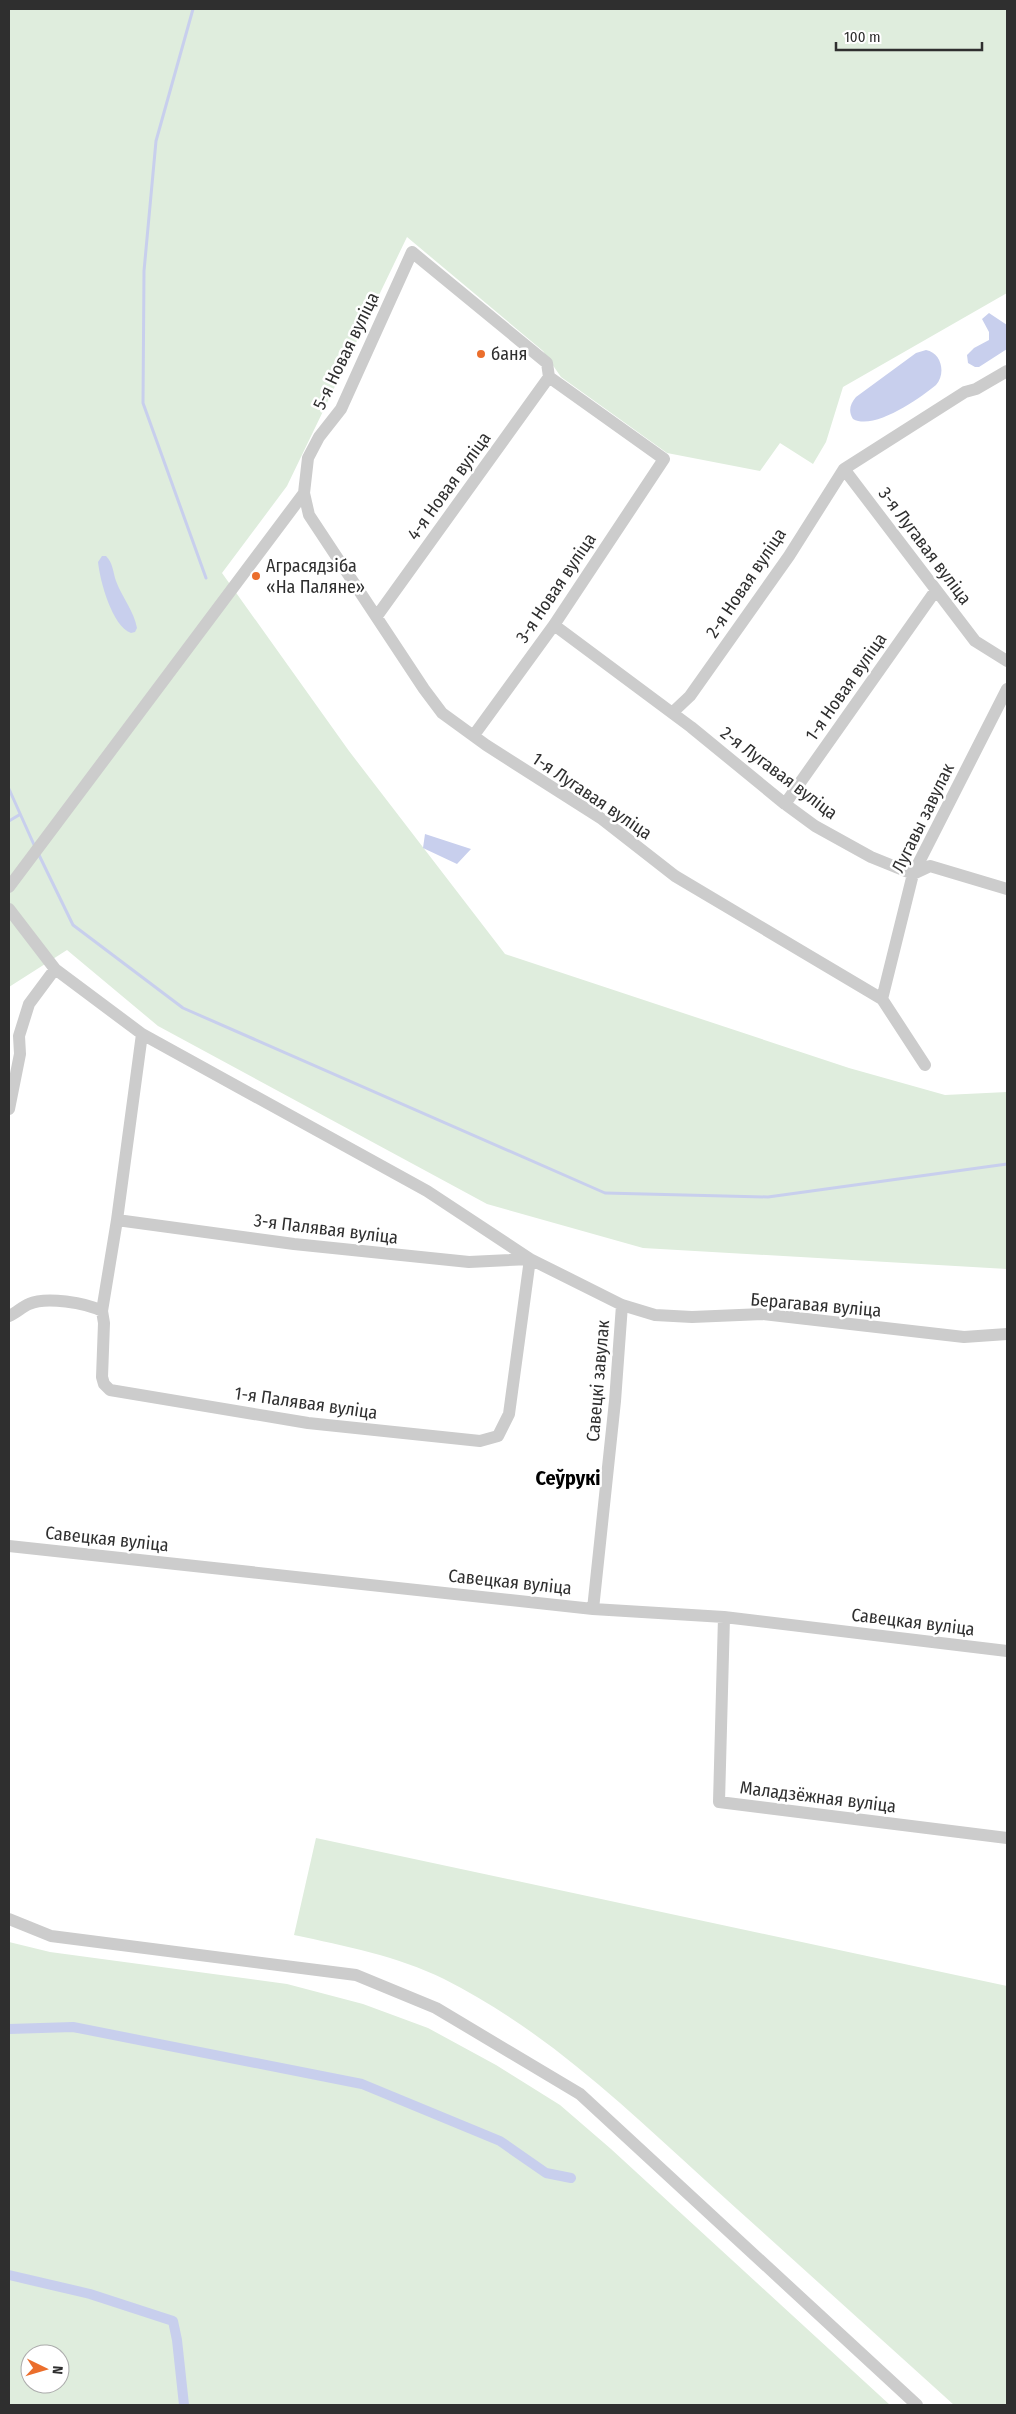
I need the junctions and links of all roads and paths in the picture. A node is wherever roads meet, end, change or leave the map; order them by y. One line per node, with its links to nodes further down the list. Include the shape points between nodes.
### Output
1 (1007, 370): 3 (street, via 965,392)
2 (549, 376): 4 (street, 5-я Новая вуліца, via 547,363 412,252 341,408 308,458); 6 (street, 4-я Новая вуліца); 7 (street, 3-я Новая вуліца, via 664,459)
3 (844, 469): 5 (street, 3-я Лугавая вуліца); 10 (street, 2-я Новая вуліца, via 789,556 690,696)
4 (304, 493): 6 (street, 1-я Лугавая вуліца, via 309,515); 14 (street)
5 (936, 590): 8 (street, 3-я Лугавая вуліца, via 975,641); 12 (street, 1-я Новая вуліца)
6 (377, 616): 11 (street, 1-я Лугавая вуліца, via 442,712)
7 (554, 625): 10 (street, 2-я Лугавая вуліца); 11 (street, 3-я Новая вуліца)
8 (1007, 661)
9 (1007, 689): 13 (street, Лугавы завулак)
10 (672, 713): 12 (street, 2-я Лугавая вуліца)
11 (474, 735): 18 (street, 1-я Лугавая вуліца, via 529,775 602,820 675,876)
12 (786, 804): 13 (street, 2-я Лугавая вуліца, via 815,826 870,857)
13 (913, 874): 15 (street, via 930,866); 18 (street, Лугавы завулак)
14 (9, 888)
15 (1007, 890)
16 (9, 909): 17 (street, Берагавая вуліца)
17 (55, 969): 19 (street, Берагавая вуліца); 21 (street, via 29,1004 19,1036 20,1054)
18 (882, 999): 20 (street, 1-я Лугавая вуліца)
19 (142, 1034): 22 (street, 1-я Палявая вуліца); 23 (street, Берагавая вуліца, via 427,1191)
20 (925, 1065)
21 (9, 1109)
22 (117, 1220): 23 (street, 3-я Палявая вуліца, via 294,1244 469,1262); 25 (street, 1-я Палявая вуліца)
23 (530, 1259): 24 (street, Берагавая вуліца); 25 (street, 1-я Палявая вуліца, via 509,1414 498,1436 480,1441 308,1423 110,1390 102,1377)
24 (622, 1305): 27 (street, Берагавая вуліца, via 655,1315 763,1314 964,1337); 29 (street, Савецкі завулак)
25 (102, 1311): 26 (street, via 91,1306 45,1300 29,1304)
26 (9, 1316)
27 (1007, 1334)
28 (9, 1546): 29 (street, Савецкая вуліца)
29 (593, 1608): 30 (street, Савецкая вуліца)
30 (724, 1617): 31 (street, Савецкая вуліца); 32 (street, Маладзёжная вуліца, via 719,1802)
31 (1007, 1651)
32 (1007, 1838)
33 (9, 1920): 34 (street, via 51,1936 356,1975 436,2008 580,2094)
34 (917, 2405)

